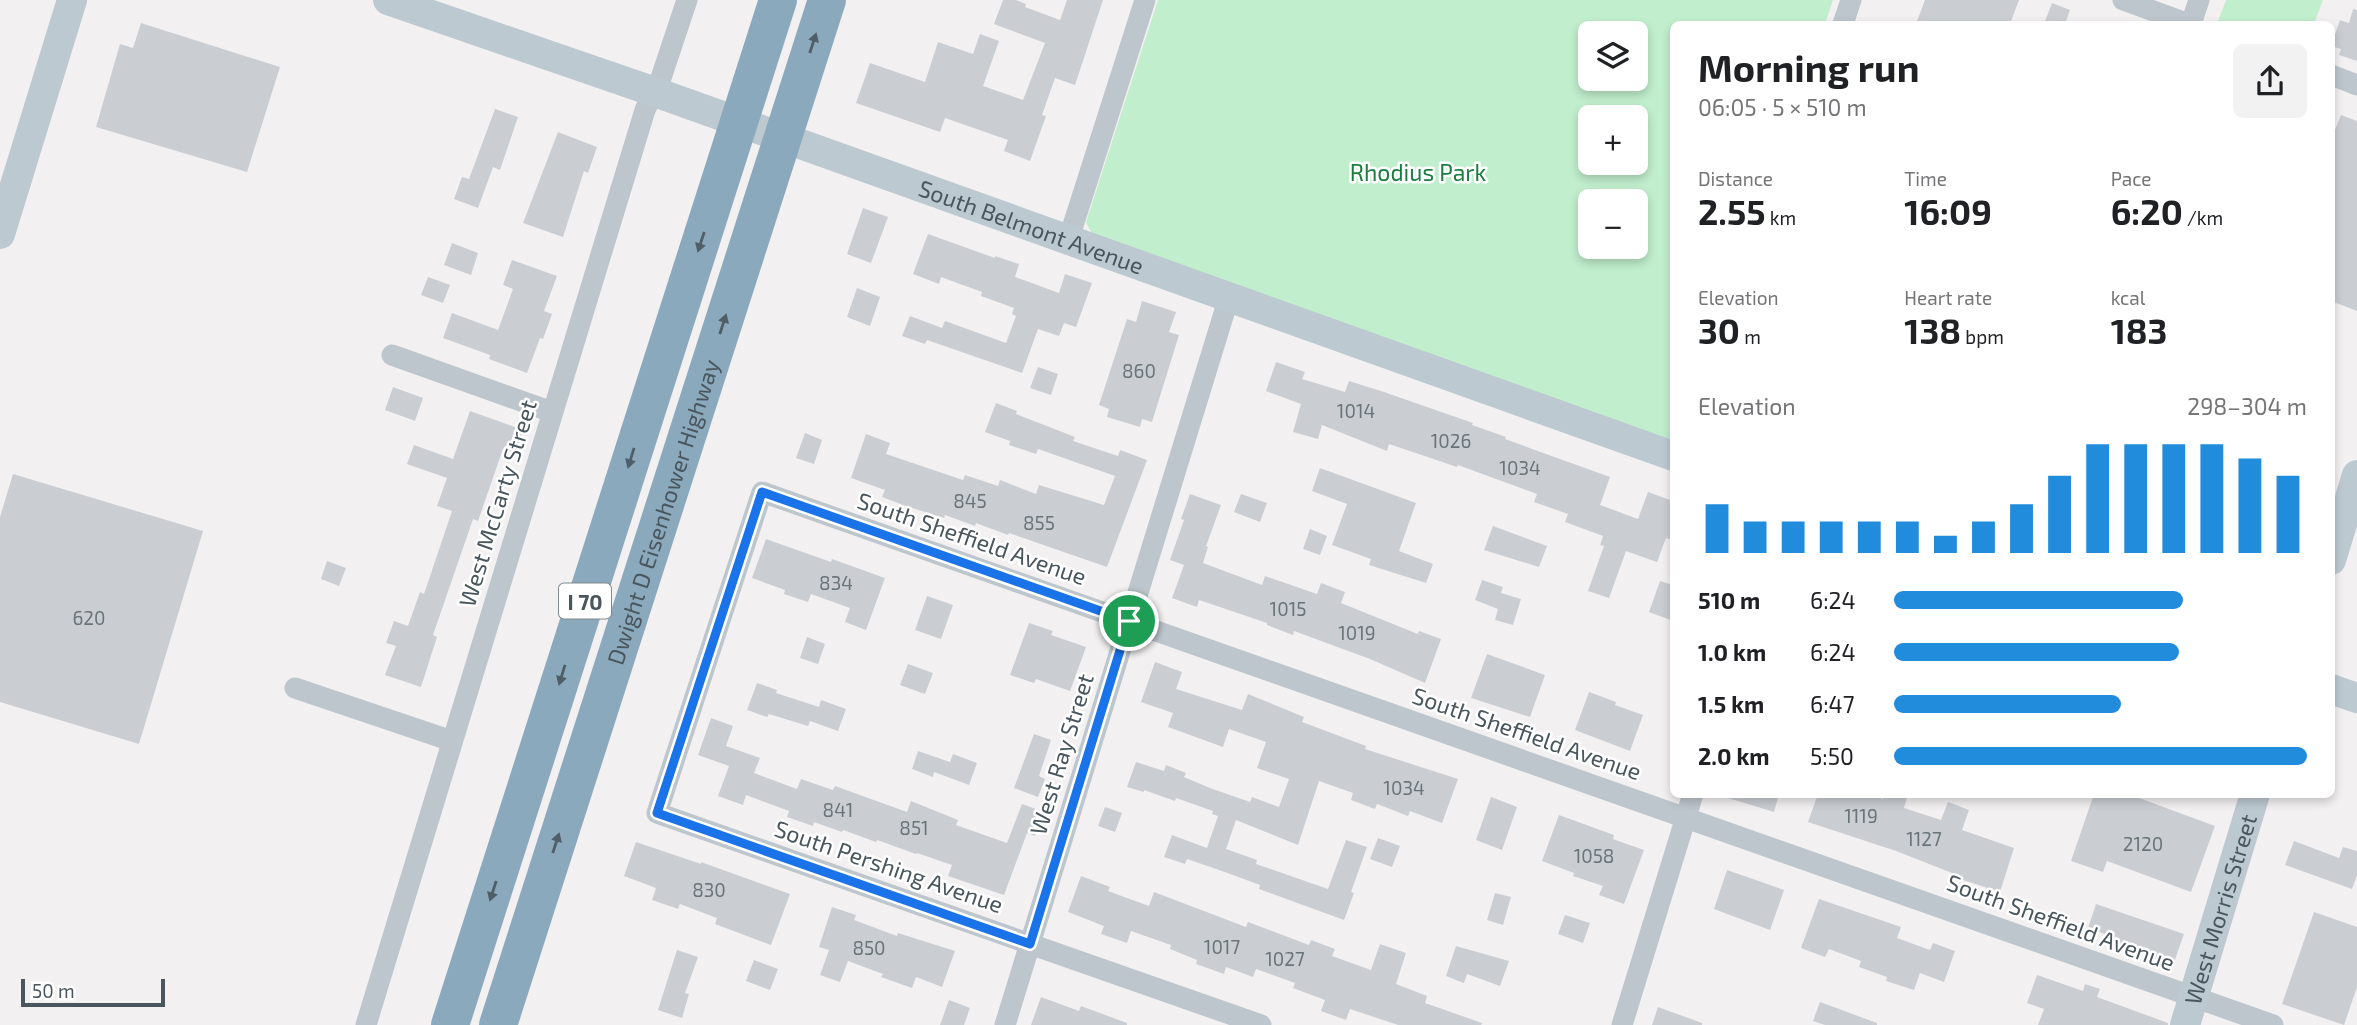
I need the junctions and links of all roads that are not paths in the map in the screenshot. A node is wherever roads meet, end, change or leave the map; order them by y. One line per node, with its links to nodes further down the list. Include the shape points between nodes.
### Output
1 (72, 0): 16 (main road)
2 (388, 0): 15 (main road, South Belmont Avenue)
3 (687, 0): 15 (street, West McCarty Street)
4 (778, 0): 36 (highway, Dwight D Eisenhower Highway / I 70, one-way to 36)
5 (827, 0): 37 (highway, Dwight D Eisenhower Highway / I 70, one-way to 5)
6 (1145, 0): 17 (street)
7 (1851, 0): 10 (street)
8 (2123, 0): 11 (street)
9 (2199, 0): 12 (street)
10 (1844, 21)
11 (2182, 21)
12 (2191, 21)
13 (2335, 77): 14 (street)
14 (2357, 85)
15 (655, 92): 17 (main road, South Belmont Avenue); 20 (street, West McCarty Street, via 645,110)
16 (0, 234)
17 (1068, 241): 18 (main road, South Belmont Avenue)
18 (1229, 298): 21 (main road, South Belmont Avenue); 24 (street, West Ray Street)
19 (392, 355): 20 (street)
20 (552, 412): 28 (street, West McCarty Street)
21 (1670, 455)
22 (2357, 475): 23 (main road)
23 (2335, 547)
24 (1129, 621): 31 (street, South Sheffield Avenue, via 762,492); 32 (street, South Sheffield Avenue); 33 (street, West Ray Street)
25 (295, 688): 28 (street)
26 (2335, 690): 27 (main road)
27 (2357, 698)
28 (452, 741): 35 (street, West McCarty Street)
29 (1692, 798): 32 (street)
30 (2254, 798): 34 (main road, West Morris Street)
31 (657, 813): 33 (street, South Pershing Avenue)
32 (1686, 817): 34 (street, South Sheffield Avenue); 40 (street)
33 (1030, 944): 38 (street, West Ray Street); 39 (street, South Pershing Avenue)
34 (2193, 997): 41 (main road, West Morris Street); 42 (street, South Sheffield Avenue)
35 (366, 1025)
36 (450, 1025)
37 (498, 1025)
38 (1005, 1025)
39 (1261, 1025)
40 (1622, 1025)
41 (2185, 1025)
42 (2273, 1025)

